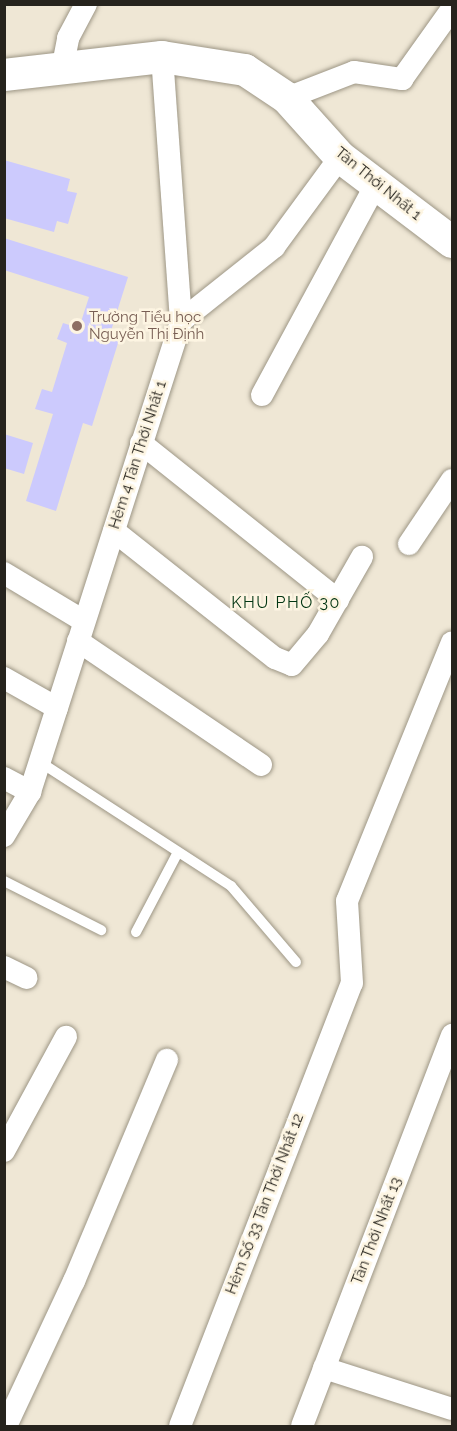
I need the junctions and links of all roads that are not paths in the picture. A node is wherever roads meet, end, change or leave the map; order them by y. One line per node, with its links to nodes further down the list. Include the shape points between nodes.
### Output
1 (86, 4): 4 (street, via 68,38)
2 (453, 9): 6 (street, via 402,79 354,72)
3 (162, 57): 4 (street, Tân Thới Nhất 1); 6 (street, Tân Thới Nhất 1, via 245,70); 10 (street, Hẻm 4 Tân Thới Nhất 1)
4 (62, 70): 5 (street, Tân Thới Nhất 1)
5 (4, 75)
6 (287, 98): 7 (street, Tân Thới Nhất 1)
7 (340, 157): 8 (street, Tân Thới Nhất 1); 10 (street, via 274,247)
8 (376, 184): 9 (street, Tân Thới Nhất 1); 11 (street)
9 (453, 242)
10 (181, 321): 12 (street, Hẻm 4 Tân Thới Nhất 1)
11 (262, 395)
12 (141, 443): 14 (street, Hẻm 4 Tân Thới Nhất 1); 18 (street)
13 (453, 480): 15 (street)
14 (114, 531): 18 (street, via 275,658 292,665 318,634); 19 (street, Hẻm 4 Tân Thới Nhất 1)
15 (409, 544)
16 (362, 557): 18 (street)
17 (4, 573): 19 (street)
18 (338, 600)
19 (81, 631): 22 (street, Hẻm 4 Tân Thới Nhất 1); 24 (street)
20 (453, 642): 42 (street, Hẻm Số 33 Tân Thới Nhất 12, via 347,901 352,982)
21 (4, 678): 22 (street)
22 (57, 708): 23 (street, Hẻm 4 Tân Thới Nhất 1)
23 (39, 761): 26 (street, Hẻm 4 Tân Thới Nhất 1); 28 (lane)
24 (261, 765)
25 (4, 778): 26 (street)
26 (30, 792): 27 (street, Hẻm 4 Tân Thới Nhất 1)
27 (4, 836)
28 (178, 852): 31 (lane); 32 (lane, via 231,886)
29 (4, 881): 30 (lane)
30 (101, 930)
31 (136, 932)
32 (296, 962)
33 (4, 967): 34 (street)
34 (27, 978)
35 (453, 1035): 39 (street, Tân Thới Nhất 13)
36 (66, 1037): 38 (street)
37 (167, 1060): 41 (street, via 74,1281)
38 (4, 1152)
39 (324, 1368): 40 (street); 43 (street, Tân Thới Nhất 13)
40 (453, 1409)
41 (6, 1426)
42 (180, 1426)
43 (302, 1426)

